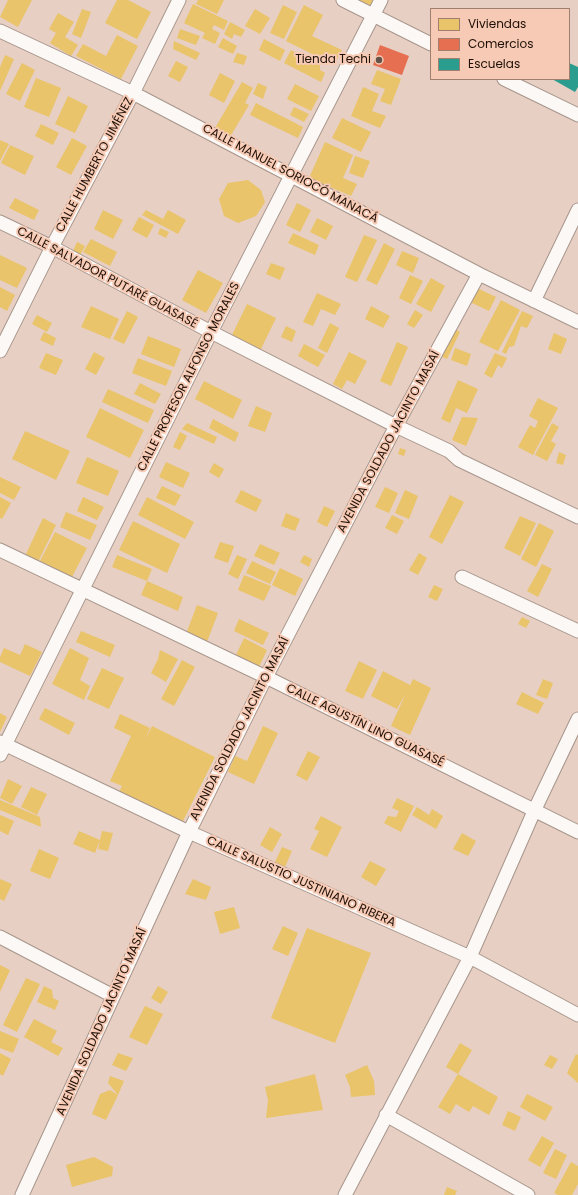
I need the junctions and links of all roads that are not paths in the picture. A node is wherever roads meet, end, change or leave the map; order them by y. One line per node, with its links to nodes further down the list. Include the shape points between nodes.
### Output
1 (179, 0): 8 (street, CALLE HUMBERTO JIMÉNEZ)
2 (343, 0): 4 (street)
3 (381, 0): 4 (street, CALLE PROFESOR ALFONSO MORALES)
4 (372, 16): 6 (street); 10 (street, CALLE PROFESOR ALFONSO MORALES)
5 (0, 31): 8 (street, CALLE MANUEL SORIOCÓ MANACÁ)
6 (430, 44)
7 (506, 80): 9 (street)
8 (134, 93): 10 (street, CALLE MANUEL SORIOCÓ MANACÁ); 13 (street, CALLE HUMBERTO JIMÉNEZ)
9 (578, 115)
10 (292, 174): 14 (street, CALLE MANUEL SORIOCÓ MANACÁ); 17 (street, CALLE PROFESOR ALFONSO MORALES)
11 (578, 210): 15 (street)
12 (0, 222): 13 (street, CALLE SALVADOR PUTARÉ GUASASÉ)
13 (52, 247): 17 (street, CALLE SALVADOR PUTARÉ GUASASÉ); 18 (street, CALLE HUMBERTO JIMÉNEZ)
14 (479, 274): 15 (street, CALLE MANUEL SORIOCÓ MANACÁ); 19 (street, AVENIDA SOLDADO JACINTO MASAÍ)
15 (534, 300): 16 (street, CALLE MANUEL SORIOCÓ MANACÁ)
16 (578, 322)
17 (211, 332): 19 (street, CALLE SALVADOR PUTARÉ GUASASÉ); 23 (street, CALLE PROFESOR ALFONSO MORALES)
18 (0, 351)
19 (396, 426): 20 (street, CALLE SALVADOR PUTARÉ GUASASÉ, via 449,451 459,460); 25 (street, AVENIDA SOLDADO JACINTO MASAÍ)
20 (578, 517)
21 (0, 550): 23 (street, CALLE AGUSTÍN LINO GUASASÉ)
22 (462, 577): 24 (street)
23 (83, 590): 25 (street, CALLE AGUSTÍN LINO GUASASÉ); 27 (street, CALLE PROFESOR ALFONSO MORALES)
24 (578, 631)
25 (266, 677): 28 (street, CALLE AGUSTÍN LINO GUASASÉ); 29 (street, AVENIDA SOLDADO JACINTO MASAÍ)
26 (578, 719): 28 (street)
27 (2, 747): 29 (street, CALLE SALUSTIO JUSTINIANO RIBERA)
28 (535, 809): 30 (street, CALLE AGUSTÍN LINO GUASASÉ); 32 (street)
29 (189, 832): 32 (street, CALLE SALUSTIO JUSTINIANO RIBERA); 33 (street, AVENIDA SOLDADO JACINTO MASAÍ)
30 (578, 832)
31 (0, 938): 33 (street)
32 (470, 957): 34 (street, CALLE SALUSTIO JUSTINIANO RIBERA); 35 (street)
33 (113, 996): 36 (street, AVENIDA SOLDADO JACINTO MASAÍ)
34 (578, 1015)
35 (386, 1115): 37 (street); 38 (street)
36 (22, 1195)
37 (345, 1195)
38 (528, 1195)

